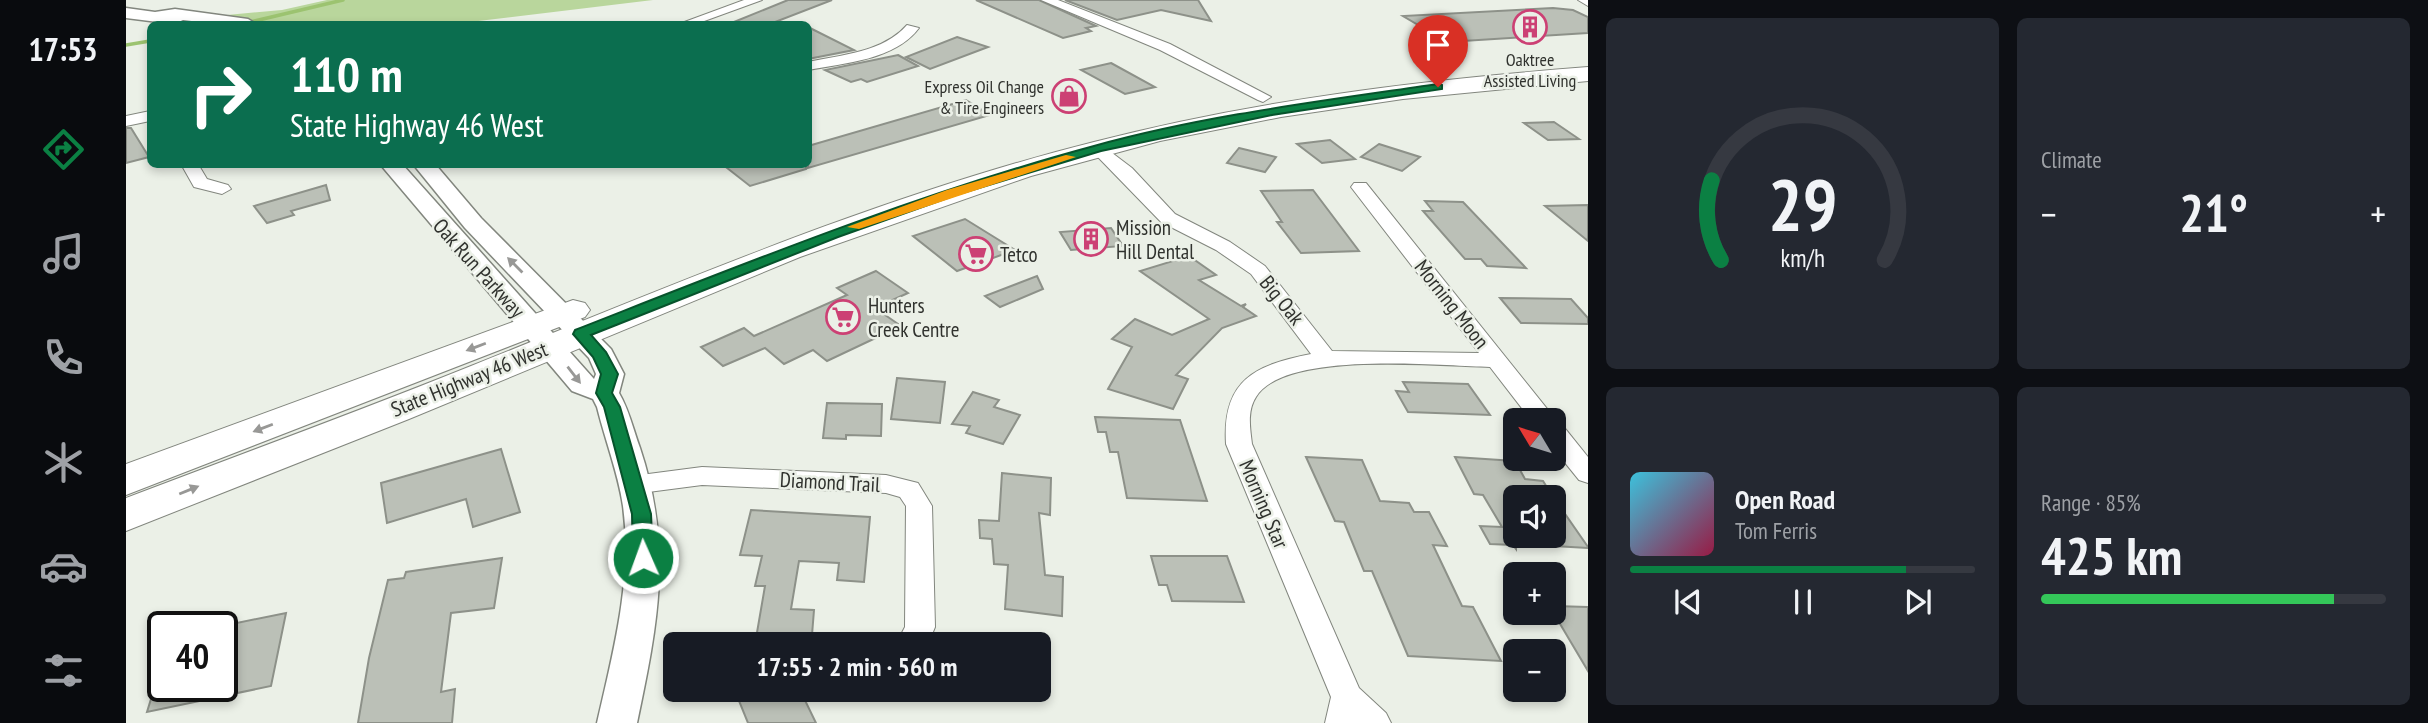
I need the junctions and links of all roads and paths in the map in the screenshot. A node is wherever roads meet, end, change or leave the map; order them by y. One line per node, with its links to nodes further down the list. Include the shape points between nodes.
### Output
1 (756, 0): 5 (street)
2 (1047, 0): 10 (street, via 1175,52)
3 (126, 13): 4 (street)
4 (197, 20)
5 (701, 21)
6 (912, 28): 8 (street, via 902,40 883,48)
7 (1588, 62): 10 (main road, State Highway 46 West)
8 (812, 65)
9 (1588, 74): 13 (main road, State Highway 46 West, via 1325,102)
10 (1263, 97): 13 (main road, State Highway 46 West)
11 (147, 117): 12 (street)
12 (126, 121)
13 (1091, 143): 19 (main road, State Highway 46 West); 19 (main road, State Highway 46 West, via 865,201); 20 (street, Big Oak, via 1126,172 1168,218 1236,253 1258,270)
14 (191, 168): 18 (street, via 200,183)
15 (394, 168): 19 (street, Oak Run Parkway)
16 (426, 168): 19 (street, Oak Run Parkway, one-way to 16)
17 (1360, 187): 21 (street, Morning Moon)
18 (222, 189)
19 (556, 330): 25 (main road, State Highway 46 West, one-way to 25); 26 (street, Oak Run Parkway, via 582,385 604,393 612,407); 27 (main road, State Highway 46 West, one-way to 19)
20 (1326, 358): 21 (street); 29 (street, Morning Star, via 1281,367 1253,383 1237,407 1235,424)
21 (1496, 360): 22 (street, Morning Moon)
22 (1534, 408)
23 (1566, 447): 24 (street)
24 (1588, 474)
25 (126, 480)
26 (634, 485): 28 (street, Diamond Trail, via 702,476 886,484 909,490 919,506); 30 (street, Oak Run Parkway, via 641,514 643,576 634,647)
27 (126, 515)
28 (918, 632)
29 (1344, 710): 31 (street, Morning Star)
30 (617, 723)
31 (1374, 723)

